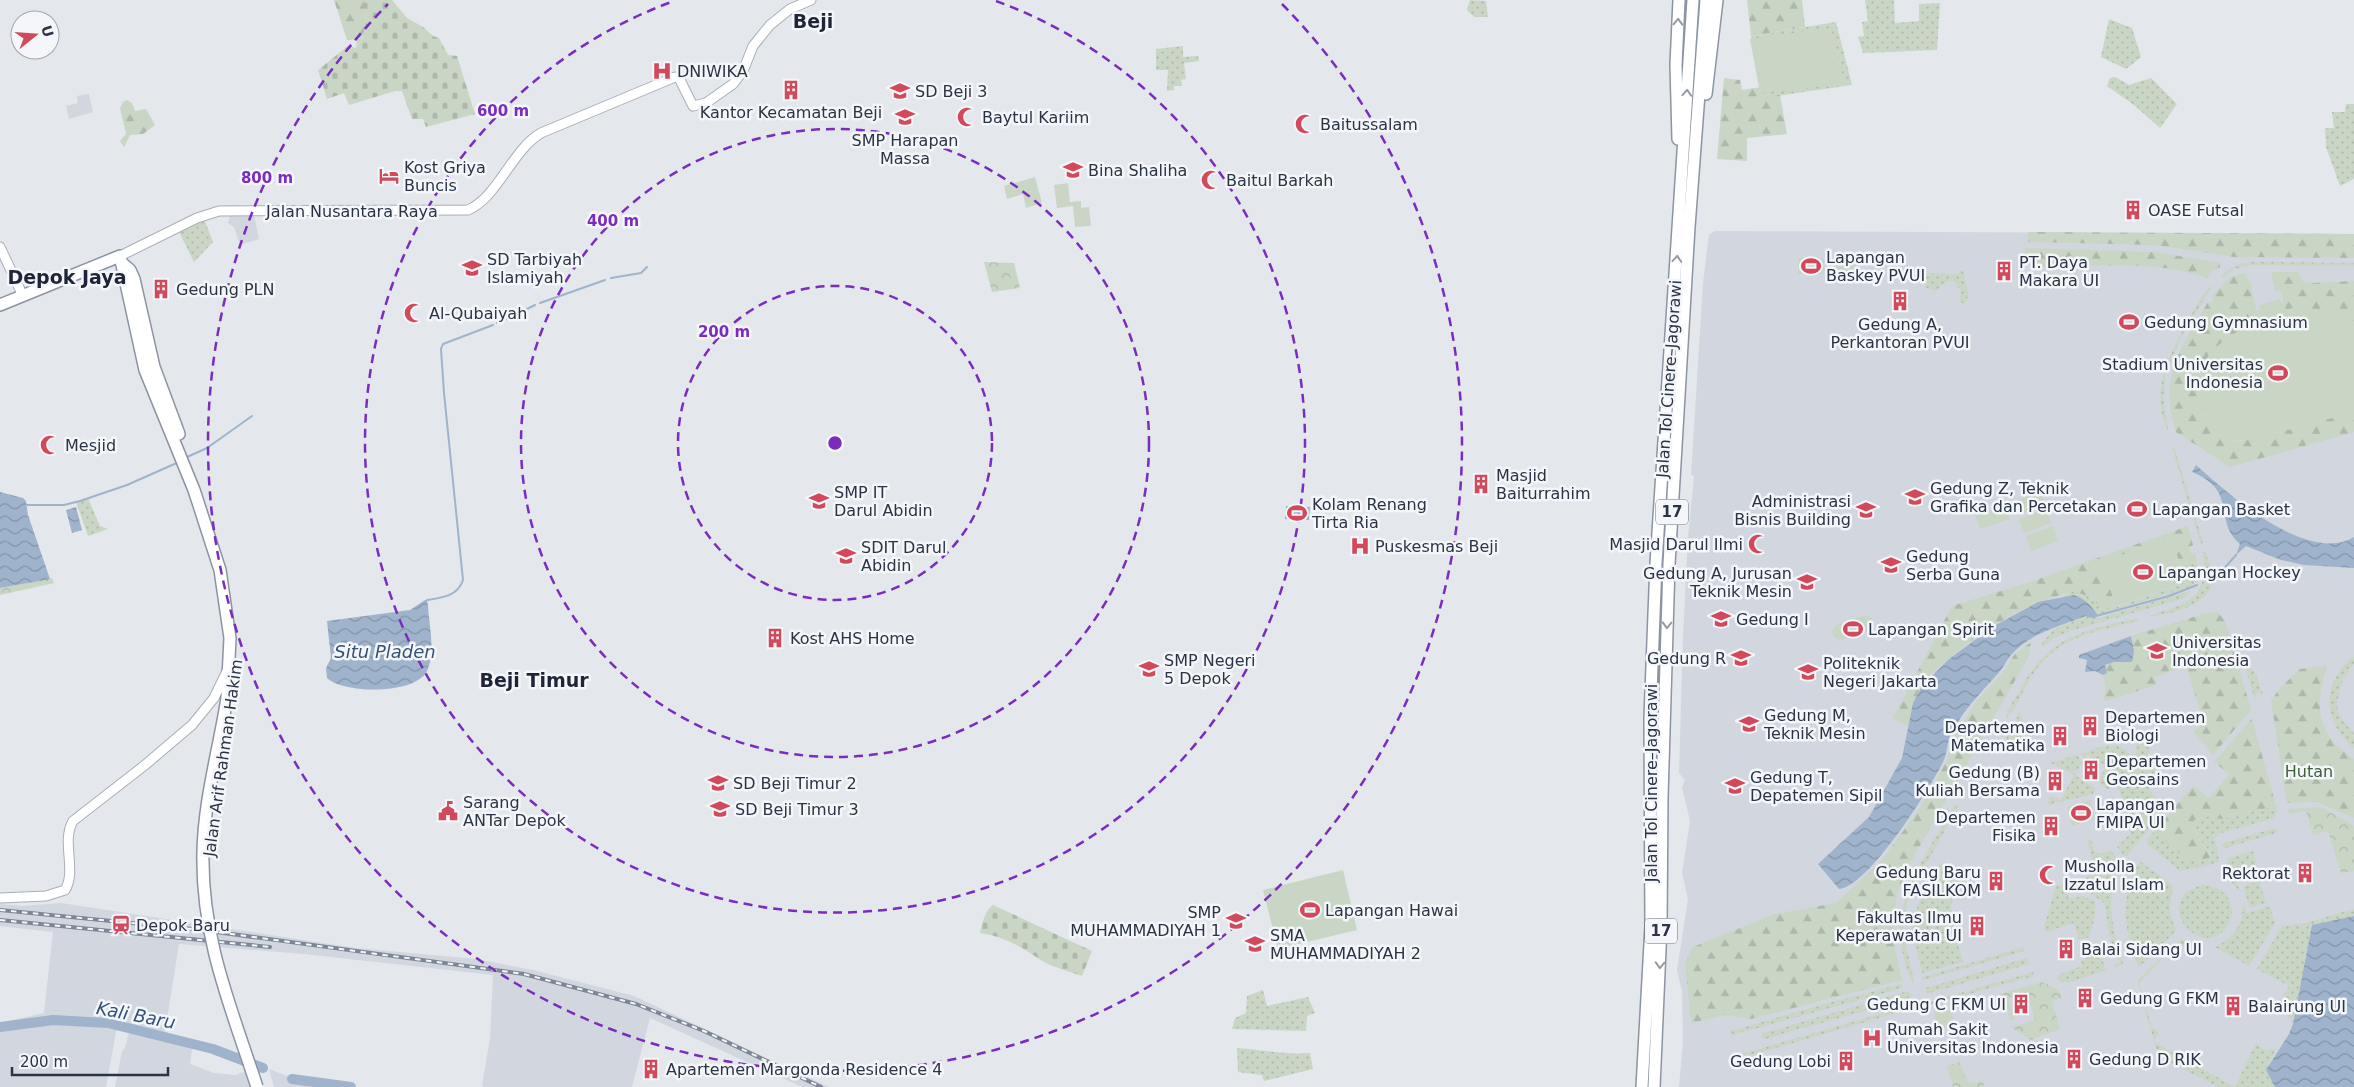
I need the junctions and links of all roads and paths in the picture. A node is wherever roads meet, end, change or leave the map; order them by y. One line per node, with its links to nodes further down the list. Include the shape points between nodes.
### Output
1 (811, 0): 8 (street, Jalan Nusantara Raya, via 790,9 770,25 753,46 736,81 706,104 693,106 678,77 538,135 480,202 468,210 219,211 191,221)
2 (1679, 0): 6 (highway, one-way to 2, via 1676,65)
3 (1693, 0): 6 (highway, Jalan Tol Cinere–Jagorawi / 17, one-way to 3)
4 (1706, 0): 6 (highway, Jalan Tol Cinere–Jagorawi / 17)
5 (1718, 0): 6 (highway)
6 (1684, 228): 17 (highway, Jalan Tol Cinere–Jagorawi / 17, one-way to 6, via 1651,926 1650,718 1656,563); 18 (highway, Jalan Tol Cinere–Jagorawi / 17, one-way to 18, via 1669,564 1662,926)
7 (0, 247): 9 (street)
8 (121, 260): 9 (highway, Jalan Nusantara Raya); 11 (highway, Jalan Arif Rahman Hakim, via 145,370 174,431)
9 (23, 296): 10 (highway, Jalan Nusantara Raya)
10 (0, 305)
11 (210, 524): 12 (highway, Jalan Arif Rahman Hakim, via 224,586 230,638); 13 (highway, Jalan Arif Rahman Hakim, via 228,569 236,620 237,661)
12 (227, 670): 13 (highway, Jalan Arif Rahman Hakim); 14 (street, via 211,704 192,725 73,821 69,831 65,890 46,896)
13 (230, 699): 15 (highway, Jalan Arif Rahman Hakim, bridge, via 206,813 204,890 209,934 218,969); 16 (highway, Jalan Arif Rahman Hakim, via 211,824 210,900 214,929 229,983)
14 (0, 898)
15 (257, 1087)
16 (265, 1087)
17 (1642, 1087)
18 (1654, 1087)

